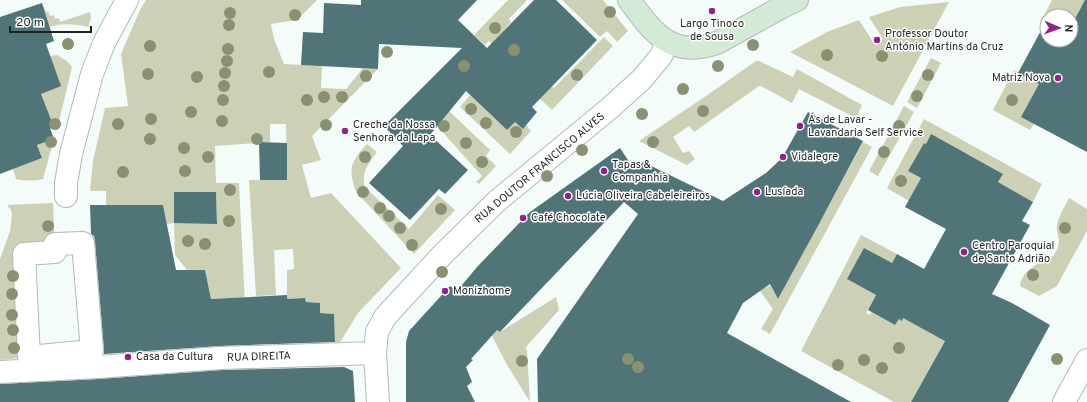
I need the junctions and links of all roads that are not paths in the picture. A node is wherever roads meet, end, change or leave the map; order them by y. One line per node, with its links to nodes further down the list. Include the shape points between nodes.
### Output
1 (127, 0): 5 (street, via 104,43 92,74 71,154)
2 (629, 0): 4 (street)
3 (797, 0): 4 (street, via 706,47 690,48)
4 (665, 41): 6 (street, RUA DOUTOR FRANCISCO ALVES, via 661,56 642,79 497,201 421,277 385,317 377,332)
5 (66, 196)
6 (375, 353): 9 (street, RUA DIREITA, via 221,358); 10 (street, RUA DOUTOR FRANCISCO ALVES)
7 (29, 357): 7 (street, via 92,351 83,243 55,244 55,252 24,254)
8 (1087, 360): 11 (street)
9 (0, 372)
10 (378, 402)
11 (1064, 402)

